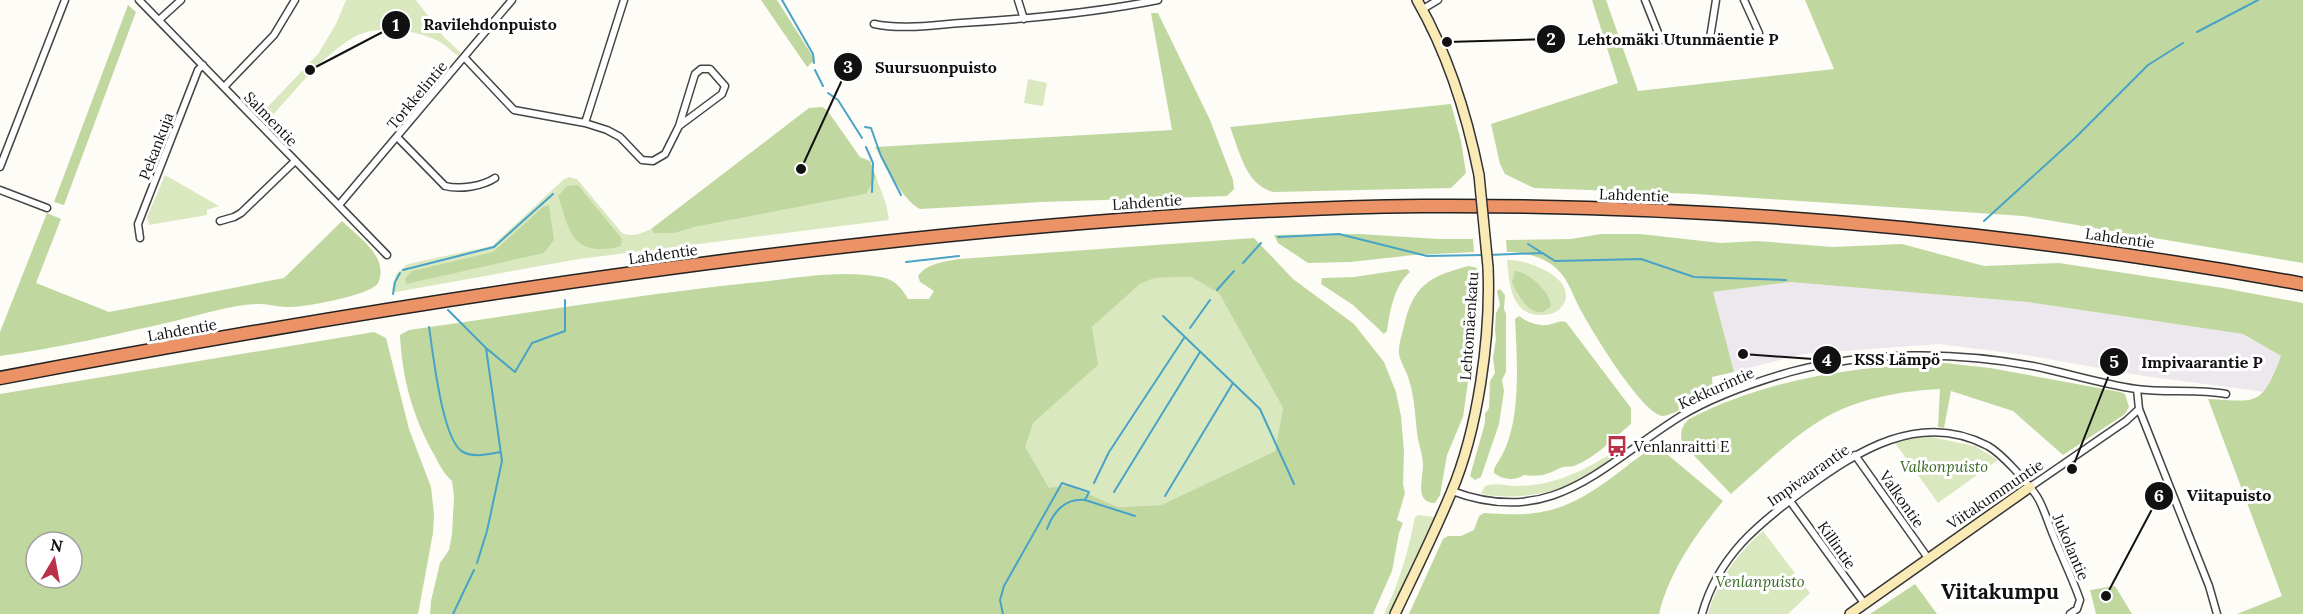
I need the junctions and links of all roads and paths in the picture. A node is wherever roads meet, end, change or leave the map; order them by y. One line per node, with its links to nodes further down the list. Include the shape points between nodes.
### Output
1 (64, 0): 27 (street)
2 (139, 0): 15 (street, Salmentie)
3 (181, 0): 15 (street)
4 (295, 0): 22 (street, via 274,35)
5 (512, 0): 20 (street, Torkkelintie)
6 (624, 0): 23 (street)
7 (1018, 0): 14 (street)
8 (1158, 0): 14 (street)
9 (1438, 0): 13 (street)
10 (1645, 0): 19 (street)
11 (1716, 0): 18 (street)
12 (1744, 0): 17 (street)
13 (1420, 4): 42 (street, Lehtomäenkatu, bridge, via 1459,97 1479,175 1488,267 1477,404)
14 (1024, 19): 16 (street, via 907,26)
15 (159, 20): 21 (street, Salmentie)
16 (874, 24)
17 (1759, 33)
18 (1710, 38)
19 (1661, 40)
20 (464, 57): 23 (street, via 514,110); 25 (street, Torkkelintie)
21 (203, 65): 22 (street, Salmentie); 33 (street, Pekankuja, via 195,76 138,224)
22 (224, 87): 26 (street, Salmentie)
23 (585, 123): 24 (street, via 615,133 638,158 648,161 665,154)
24 (679, 126): 24 (street, via 722,94 725,86 713,71 696,71)
25 (396, 137): 28 (street, via 445,186 487,184); 30 (street, Torkkelintie)
26 (295, 161): 30 (street, Salmentie); 32 (street, via 241,213)
27 (0, 167)
28 (495, 178)
29 (0, 190): 31 (street)
30 (339, 205): 34 (street, Salmentie)
31 (47, 208)
32 (220, 221)
33 (140, 238)
34 (387, 255)
35 (2303, 284): 36 (highway, Lahdentie, via 2060,245 1799,218 1582,208 1295,209 1019,227 771,254 523,288)
36 (0, 378)
37 (2137, 389): 38 (street, Kekkurintie); 39 (street); 42 (street, Kekkurintie, via 1993,360 1908,356 1835,363 1766,380 1704,403 1588,480 1552,496 1506,504)
38 (2226, 394)
39 (2139, 409): 41 (street, Viitakummuntie); 50 (street)
40 (1855, 455): 41 (street, Impivaarantie, via 1910,434 1952,435 1988,446); 43 (street, Impivaarantie); 44 (street, Valkontie)
41 (2030, 487): 44 (street, Viitakummuntie); 49 (street, Jukolantie, via 2080,600)
42 (1452, 491): 46 (street, Lehtomäenkatu)
43 (1790, 501): 45 (street, Killintie); 47 (street, Impivaarantie, via 1756,528 1726,561)
44 (1928, 558): 45 (street, Viitakummuntie)
45 (1864, 603): 48 (street, Viitakummuntie)
46 (1395, 614)
47 (1702, 614)
48 (1850, 614)
49 (2070, 614)
50 (2217, 614)

